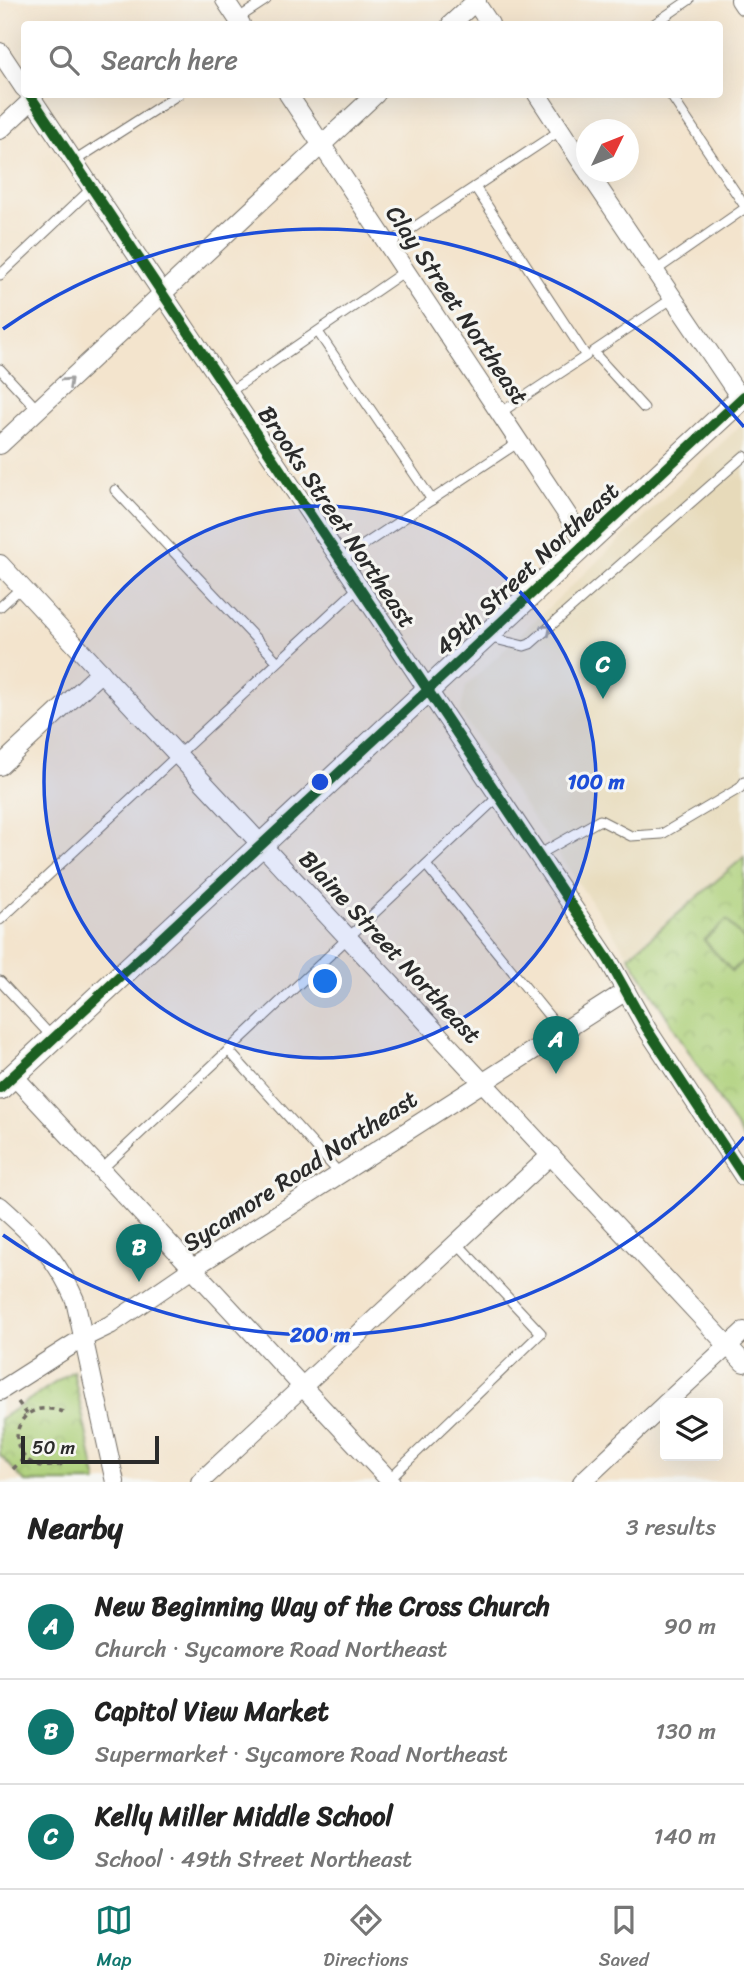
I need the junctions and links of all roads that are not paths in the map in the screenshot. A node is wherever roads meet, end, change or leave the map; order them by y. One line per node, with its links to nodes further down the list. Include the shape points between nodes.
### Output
1 (225, 0): 7 (street)
2 (266, 0): 8 (lane)
3 (689, 0): 11 (lane)
4 (740, 0): 6 (street)
5 (475, 1): 9 (street); 10 (street)
6 (744, 6)
7 (238, 21)
8 (240, 21)
9 (454, 21)
10 (488, 21)
11 (658, 21)
12 (0, 52): 13 (street, Brooks Street Northeast)
13 (21, 84)
14 (25, 98): 21 (street)
15 (31, 98): 25 (street, Brooks Street Northeast)
16 (173, 98): 25 (lane)
17 (291, 98): 23 (street, Clay Street Northeast)
18 (372, 98): 23 (street)
19 (545, 98): 22 (street)
20 (673, 98): 29 (lane)
21 (0, 130)
22 (561, 130): 24 (street); 27 (lane)
23 (322, 145): 30 (street, Clay Street Northeast); 34 (street)
24 (576, 153)
25 (73, 162): 28 (street, Brooks Street Northeast)
26 (595, 182): 32 (street)
27 (475, 187): 30 (lane); 37 (lane)
28 (91, 189): 33 (lane); 34 (street, Brooks Street Northeast)
29 (744, 207): 32 (lane)
30 (387, 245): 31 (street, Clay Street Northeast)
31 (405, 271): 36 (lane); 43 (street, Clay Street Northeast)
32 (655, 271): 35 (street)
33 (0, 275)
34 (161, 295): 39 (street, Brooks Street Northeast); 42 (street, one-way to 34)
35 (673, 298): 37 (lane); 40 (street)
36 (318, 332): 39 (lane); 48 (lane)
37 (590, 354): 41 (lane); 43 (lane)
38 (0, 369): 42 (lane)
39 (228, 393): 50 (street, Brooks Street Northeast)
40 (742, 398): 49 (street, 49th Street Northeast)
41 (644, 408)
42 (38, 410): 45 (street)
43 (500, 413): 44 (street, Clay Street Northeast)
44 (519, 442): 48 (lane); 49 (street, Clay Street Northeast)
45 (0, 445)
46 (744, 456): 55 (lane, one-way to 46, via 530,644)
47 (115, 490): 56 (lane)
48 (432, 500): 50 (lane)
49 (586, 543): 55 (street, 49th Street Northeast)
50 (341, 560): 53 (street, Brooks Street Northeast)
51 (0, 564): 52 (street, Blaine Street Northeast)
52 (22, 587): 54 (lane); 57 (street, Blaine Street Northeast)
53 (359, 587): 56 (lane); 58 (street, Brooks Street Northeast)
54 (0, 607)
55 (486, 636): 58 (street, 49th Street Northeast)
56 (277, 661): 59 (lane)
57 (101, 672): 59 (street, Blaine Street Northeast); 60 (street)
58 (428, 690): 62 (street, Brooks Street Northeast); 63 (street, 49th Street Northeast)
59 (177, 754): 63 (street, Blaine Street Northeast); 66 (lane)
60 (0, 766)
61 (744, 782): 64 (lane, via 662,834 631,836 600,820)
62 (499, 796): 64 (street, Brooks Street Northeast); 65 (lane)
63 (261, 845): 67 (street, Blaine Street Northeast); 71 (street, 49th Street Northeast)
64 (538, 855): 69 (street, Brooks Street Northeast)
65 (426, 865): 67 (lane); 70 (lane)
66 (0, 920)
67 (349, 939): 72 (lane); 74 (street, Blaine Street Northeast)
68 (0, 981): 71 (lane)
69 (626, 992): 70 (street, Sycamore Road Northeast); 78 (street, Brooks Street Northeast)
70 (562, 1033): 74 (street, Sycamore Road Northeast)
71 (53, 1038): 73 (street, 49th Street Northeast)
72 (229, 1051): 76 (lane); 77 (lane)
73 (7, 1082): 76 (street)
74 (484, 1083): 75 (street, Blaine Street Northeast); 77 (street, Sycamore Road Northeast)
75 (551, 1155): 80 (street); 84 (street, Blaine Street Northeast)
76 (101, 1170): 81 (street)
77 (340, 1174): 81 (street, Sycamore Road Northeast)
78 (744, 1177)
79 (0, 1206): 83 (street, via 59,1266 75,1300)
80 (457, 1243): 86 (street); 90 (lane, via 541,1333)
81 (193, 1268): 83 (street, Sycamore Road Northeast, via 110,1325); 86 (street)
82 (744, 1331): 84 (street)
83 (83, 1338): 87 (street, Sycamore Road Northeast); 91 (street)
84 (728, 1346): 85 (street, Blaine Street Northeast); 88 (street)
85 (744, 1363)
86 (302, 1386): 90 (street); 92 (street)
87 (0, 1391)
88 (672, 1398)
89 (660, 1410): 93 (street)
90 (389, 1481)
91 (115, 1482)
92 (200, 1482)
93 (582, 1482)

